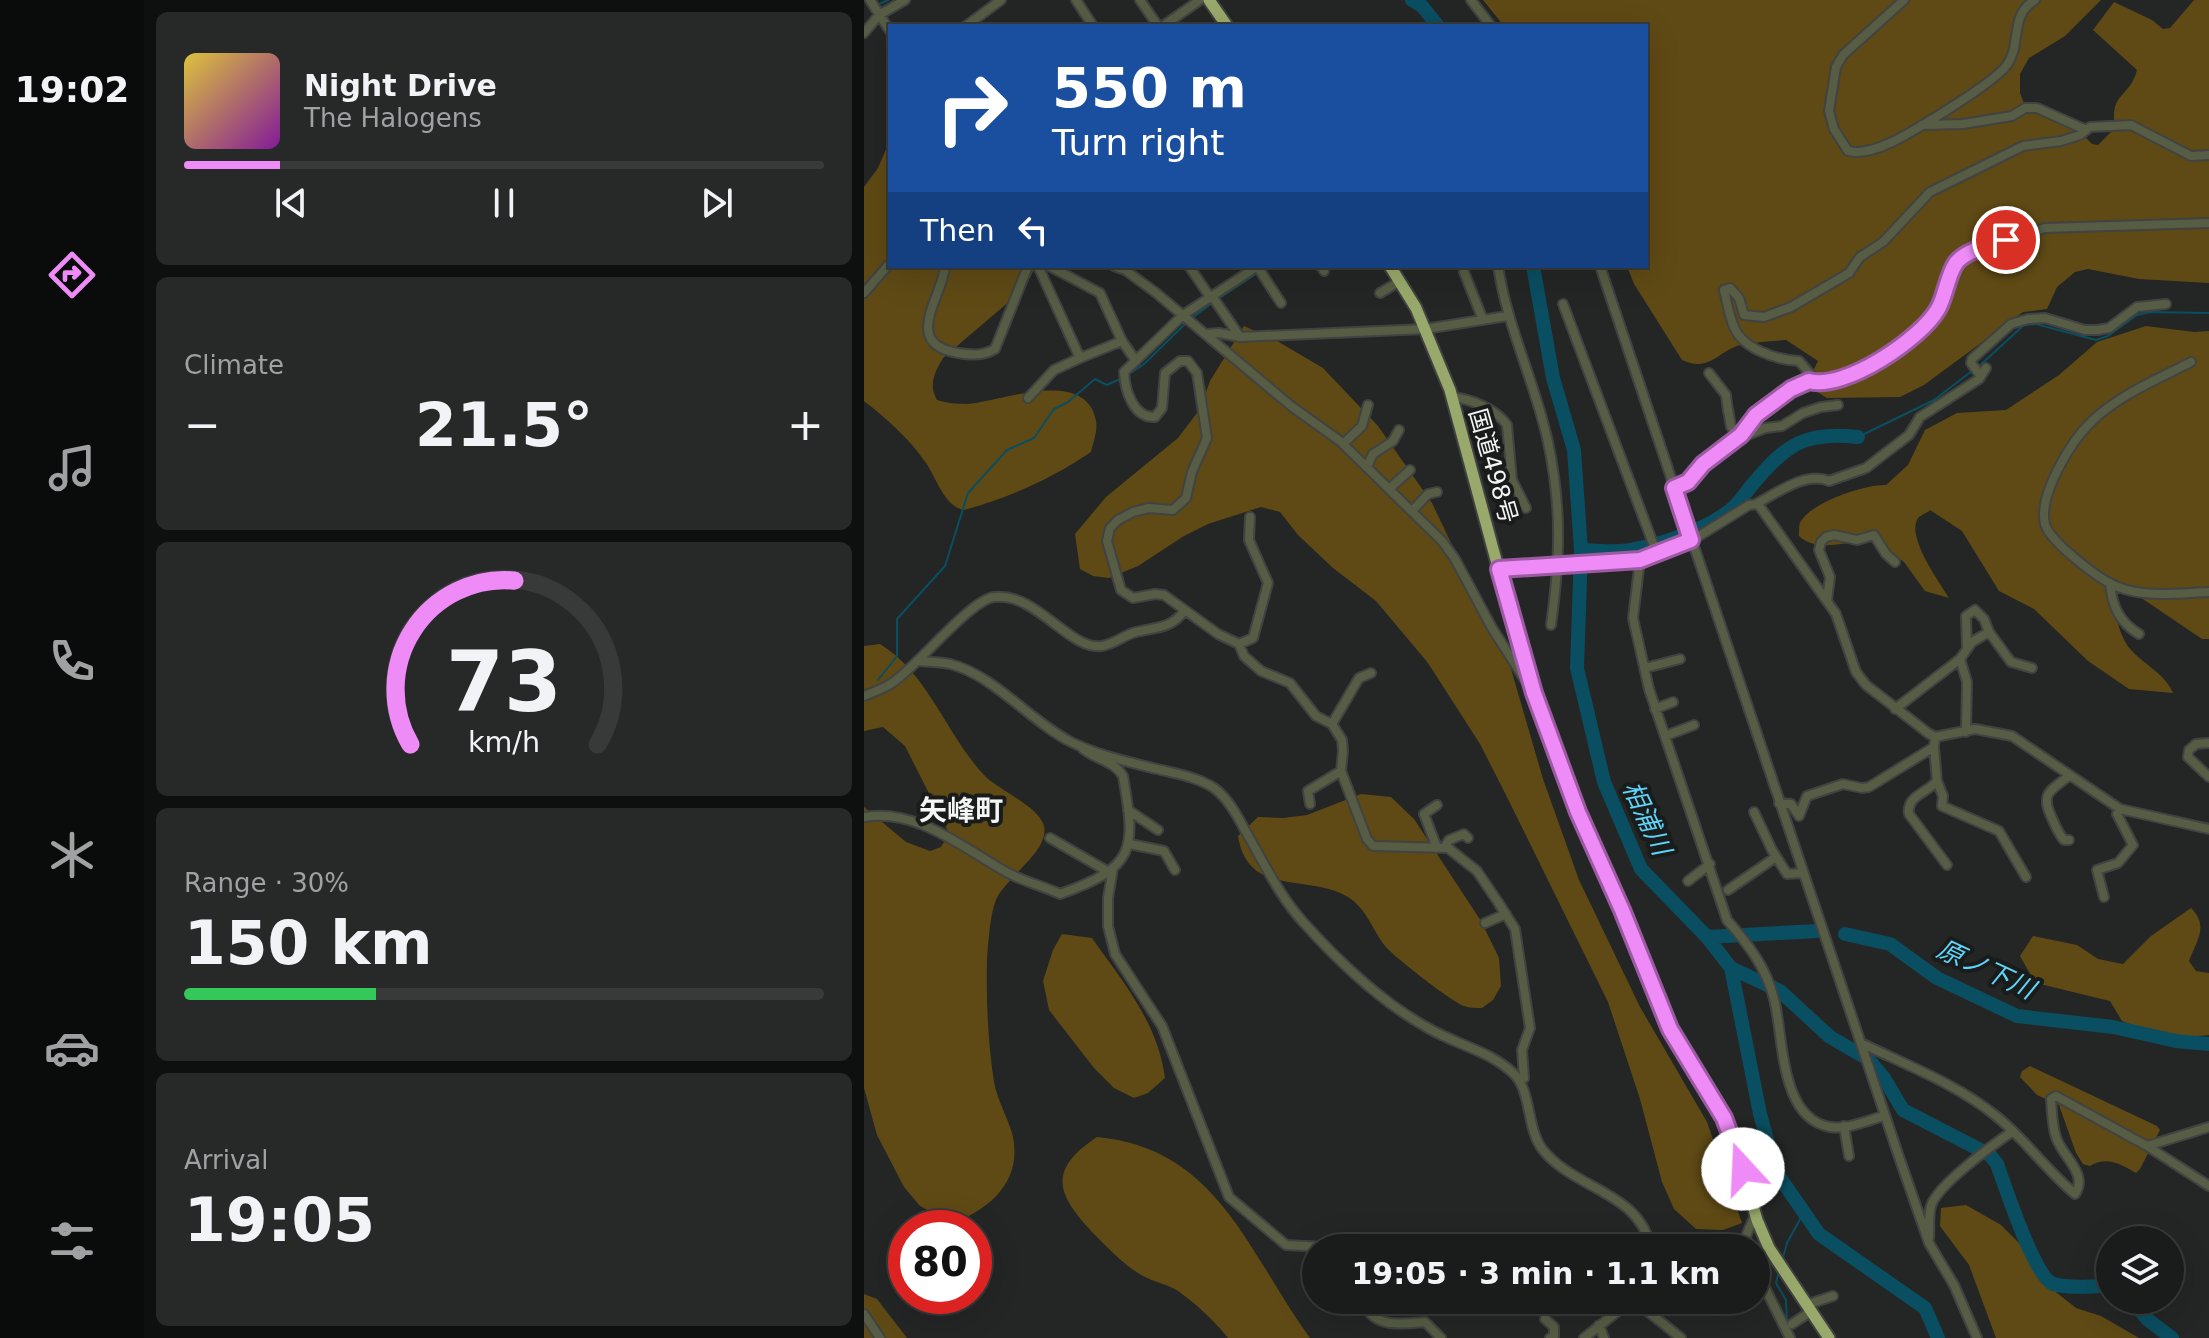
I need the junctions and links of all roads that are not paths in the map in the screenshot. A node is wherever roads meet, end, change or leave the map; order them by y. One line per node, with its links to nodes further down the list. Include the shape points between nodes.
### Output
1 (870, 0): 11 (street)
2 (905, 0): 11 (street)
3 (1001, 0): 12 (street)
4 (1076, 0): 13 (street)
5 (1140, 0): 14 (street)
6 (1200, 0): 15 (street)
7 (1209, 0): 16 (highway)
8 (1471, 0): 17 (street)
9 (1904, 0): 20 (street, via 1843,55 1829,111 1834,129 1853,152 1888,145)
10 (2035, 0): 20 (street, via 2020,14 2010,61 2003,70)
11 (879, 15): 18 (street); 19 (street)
12 (969, 24)
13 (1092, 24)
14 (1158, 24)
15 (1163, 24)
16 (1226, 24)
17 (1489, 24)
18 (888, 28)
19 (864, 33)
20 (1921, 125): 21 (street, via 1963,124 2037,108)
21 (2086, 130): 22 (street, via 2131,125 2191,156); 54 (street, via 2061,141 2023,146 1930,192 1849,273 1791,307 1764,317 1744,315 1734,291 1724,290 1741,339 1786,361 1799,361 1811,375)
22 (2209, 155)
23 (2209, 223): 54 (street, via 2045,228 1975,250 1956,263 1937,311 1913,337 1844,377 1820,384)
24 (888, 265): 37 (street)
25 (945, 268): 26 (street, via 928,312 931,337 953,352 975,355 995,349)
26 (1027, 268)
27 (1039, 268): 50 (street)
28 (1052, 268): 49 (street, via 1100,293)
29 (1123, 268): 43 (street)
30 (1190, 268): 39 (street)
31 (1258, 268): 39 (street); 40 (street)
32 (1391, 268): 36 (highway, 国道498号)
33 (1465, 268): 45 (street)
34 (1498, 268): 44 (street)
35 (1601, 268): 67 (street)
36 (1400, 281): 38 (street); 46 (highway, 国道498号)
37 (864, 293)
38 (1380, 293)
39 (1213, 299): 43 (street); 48 (street)
40 (1281, 303)
41 (1563, 304): 75 (street)
42 (2166, 304): 70 (street, via 2137,307 2109,328 2085,330 2045,318 2011,324 1972,359 1982,372 1979,379 1920,417 1909,435 1866,468 1829,481 1819,476 1794,483)
43 (1184, 316): 47 (street); 51 (street)
44 (1507, 316): 45 (street); 78 (street, via 1548,441)
45 (1483, 320): 46 (street)
46 (1425, 329): 48 (street); 55 (highway, 国道498号)
47 (1207, 334): 48 (street); 64 (street)
48 (1240, 337)
49 (1122, 341): 50 (street); 51 (street)
50 (1080, 358): 57 (street, via 1054,370)
51 (1136, 361): 83 (street, via 1124,377 1129,397 1147,417 1155,417 1162,408 1165,373 1188,361 1197,373 1207,438 1186,498 1173,510 1149,508 1118,520 1107,541 1126,596 1164,595)
52 (2191, 362): 80 (street, via 2091,421 2073,442 2055,478 2046,511 2050,534)
53 (1709, 373): 60 (street, via 1726,395)
54 (1809, 381): 62 (street, via 1756,415)
55 (1452, 397): 71 (street, via 1504,420 1512,480); 79 (highway, 国道498号)
56 (1730, 397): 60 (street)
57 (1028, 398)
58 (1368, 405): 64 (street, via 1362,426)
59 (1838, 405): 63 (street)
60 (1728, 411): 62 (street, via 1731,427)
61 (1399, 430): 65 (street)
62 (1742, 434): 63 (street)
63 (1733, 441): 67 (street, via 1688,482)
64 (1343, 444): 65 (street)
65 (1367, 467): 68 (street)
66 (1410, 470): 68 (street)
67 (1674, 488): 74 (street)
68 (1389, 489): 72 (street)
69 (1437, 492): 72 (street)
70 (1756, 504): 74 (street); 82 (street)
71 (1526, 508)
72 (1412, 511): 95 (street, via 1455,559)
73 (1250, 517): 87 (street, via 1249,540 1268,583 1253,638)
74 (1690, 537): 75 (street); 111 (street)
75 (1654, 548): 76 (street)
76 (1640, 560): 78 (street); 92 (street, via 1633,618)
77 (1895, 562): 82 (street, via 1874,535 1857,540 1826,537 1819,550 1830,577)
78 (1562, 565): 79 (street); 84 (street)
79 (1499, 569): 95 (highway, 国道498号)
80 (2110, 583): 81 (street, via 2152,594); 86 (street, via 2117,613)
81 (2209, 592)
82 (1827, 600): 99 (street, via 1856,672)
83 (1184, 611): 87 (street); 91 (street, via 1170,625 1133,632 1100,647 1083,643 1033,607 994,597 971,610)
84 (1551, 625)
85 (1989, 632): 88 (street); 88 (street, via 1975,610 1966,616); 93 (street, via 2011,662)
86 (2139, 634)
87 (1239, 644): 100 (street, via 1261,671 1290,683 1316,716)
88 (1967, 649): 90 (street)
89 (1680, 659): 92 (street)
90 (1960, 659): 99 (street); 102 (street, via 1967,682)
91 (920, 661): 96 (street, via 891,684); 106 (street, via 952,664)
92 (1645, 668): 98 (street)
93 (2032, 668)
94 (1371, 673): 100 (street, via 1359,678)
95 (1534, 693): 148 (highway, 国道498号, via 1657,1001 1735,1142)
96 (864, 696)
97 (1673, 702): 98 (street)
98 (1655, 709): 103 (street)
99 (1895, 709): 104 (street)
100 (1332, 724): 107 (street, via 1342,740)
101 (1694, 725): 103 (street)
102 (1966, 732): 104 (street); 108 (street, via 2012,736)
103 (1665, 736): 128 (street)
104 (1935, 742): 110 (street); 111 (street, via 1869,787 1843,784 1807,796 1799,816 1791,804)
105 (2209, 743): 109 (street, via 2196,744 2188,757)
106 (1080, 745): 115 (street, via 1089,756 1119,768); 149 (street, via 1196,778 1216,790 1306,926 1388,1004 1516,1075 1542,1149 1634,1212)
107 (1341, 771): 112 (street, via 1308,791); 126 (street, via 1373,846)
108 (2070, 775): 114 (street); 124 (street, via 2047,794 2045,803 2059,833)
109 (2209, 777)
110 (1937, 781): 117 (street, via 1942,806); 129 (street, via 1908,807)
111 (1779, 803): 132 (street)
112 (1310, 804)
113 (1437, 805): 126 (street, via 1424,814)
114 (2120, 809): 120 (street); 136 (street, via 2117,814 2133,845 2118,863 2097,870)
115 (1128, 810): 121 (street); 125 (street)
116 (1754, 812): 127 (street)
117 (1960, 815): 119 (street); 133 (street, via 1999,831)
118 (864, 817): 130 (street, via 913,821 1007,873 1060,894)
119 (1968, 828)
120 (2209, 829)
121 (1158, 830)
122 (1050, 838): 130 (street)
123 (1468, 838): 126 (street, via 1464,834)
124 (2069, 840)
125 (1130, 844): 130 (street); 131 (street, via 1164,851)
126 (1440, 848): 137 (street, via 1448,848 1477,871)
127 (1776, 857): 132 (street, via 1787,874); 135 (street)
128 (1710, 864): 134 (street); 142 (street, via 1727,920 1763,968 1793,1095 1817,1123)
129 (1947, 865)
130 (1110, 870): 152 (street, via 1108,926 1115,954 1162,1026 1229,1197 1286,1245)
131 (1175, 870)
132 (1803, 873): 139 (street)
133 (2026, 877)
134 (1688, 881)
135 (1728, 890)
136 (2104, 897)
137 (1506, 914): 138 (street); 140 (street, via 1515,929 1530,1028 1522,1050)
138 (1485, 923)
139 (1861, 1043): 141 (street); 144 (street, via 1977,1101)
140 (1524, 1078)
141 (1884, 1116): 142 (street); 151 (street)
142 (1844, 1126): 146 (street)
143 (2209, 1127): 145 (street)
144 (2013, 1131): 145 (street, via 2075,1194 2079,1178 2056,1137 2051,1099 2056,1096); 151 (street, via 1941,1187 1931,1207)
145 (2147, 1146): 147 (street)
146 (1849, 1156)
147 (2209, 1186)
148 (1755, 1215): 150 (street); 155 (highway, 国道498号, via 1772,1255)
149 (1648, 1234)
150 (1747, 1234)
151 (1929, 1243): 171 (street)
152 (1302, 1246)
153 (1833, 1296): 155 (street)
154 (1770, 1298): 169 (street)
155 (1808, 1308): 161 (street); 170 (highway, 国道498号)
156 (864, 1314): 163 (street)
157 (1370, 1314): 164 (street, via 1396,1324 1425,1322)
158 (1614, 1314): 162 (street)
159 (1652, 1314): 168 (street)
160 (1545, 1319): 165 (street, via 1554,1327)
161 (1792, 1324)
162 (1599, 1325): 166 (street); 167 (street)
163 (880, 1338)
164 (1441, 1338)
165 (1550, 1338)
166 (1584, 1338)
167 (1604, 1338)
168 (1681, 1338)
169 (1790, 1338)
170 (1829, 1338)
171 (1977, 1338)

